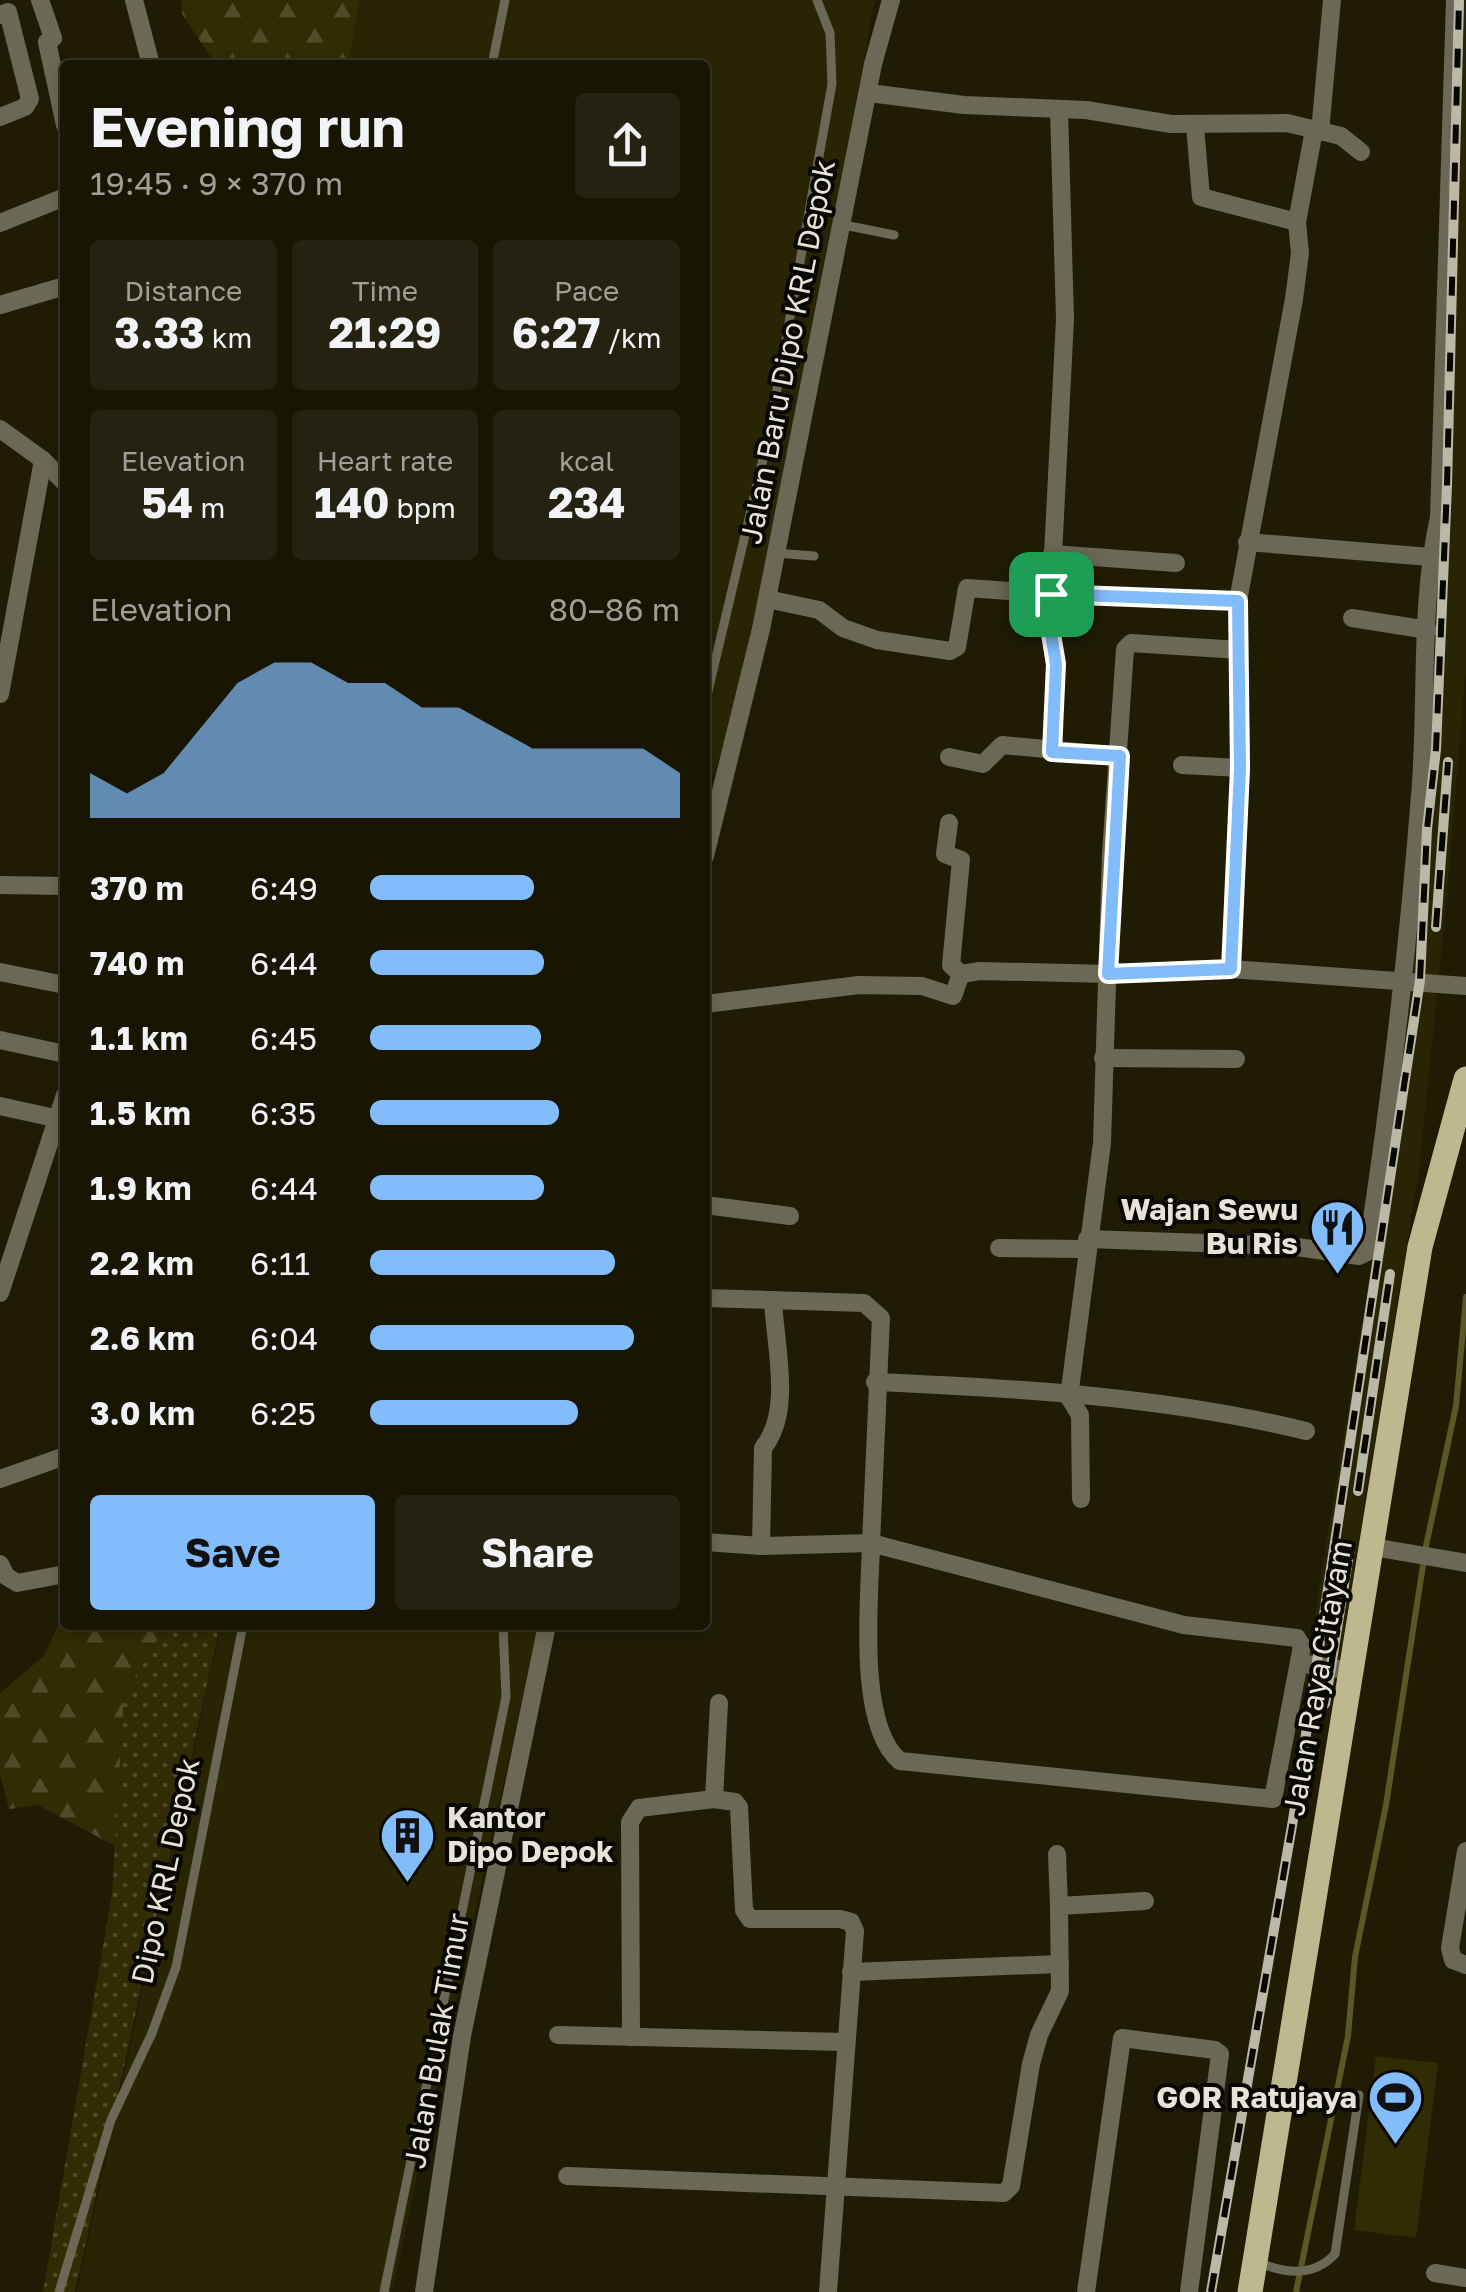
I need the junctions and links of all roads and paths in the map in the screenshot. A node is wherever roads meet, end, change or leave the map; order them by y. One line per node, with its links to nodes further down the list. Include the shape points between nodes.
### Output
1 (40, 0): 12 (street, via 53,38 47,42)
2 (134, 0): 9 (street)
3 (505, 0): 10 (lane)
4 (817, 0): 40 (lane, via 830,34 832,84 769,434)
5 (1332, 0): 16 (street)
6 (1455, 0): 32 (street, via 1438,517)
7 (886, 1): 11 (street, Jalan Baru Dipo KRL Depok)
8 (0, 14): 14 (street, via 8,12 30,99)
9 (150, 60)
10 (493, 60)
11 (868, 93): 13 (street); 21 (street, Jalan Baru Dipo KRL Depok)
12 (60, 103)
13 (1059, 109): 15 (street); 30 (street, via 1066,319)
14 (0, 117)
15 (1196, 126): 16 (street, via 1267,121); 20 (street, via 1201,198)
16 (1317, 131): 17 (street, via 1351,140); 20 (street)
17 (1361, 152)
18 (60, 199): 19 (street)
19 (0, 222)
20 (1297, 222): 28 (street, via 1294,299)
21 (844, 225): 22 (lane); 29 (street, Jalan Baru Dipo KRL Depok)
22 (894, 236)
23 (60, 287): 24 (street)
24 (0, 305)
25 (0, 429): 26 (street)
26 (43, 460): 27 (street); 41 (street)
27 (60, 478)
28 (1247, 542): 32 (street); 36 (street)
29 (776, 553): 31 (lane); 35 (street, Jalan Baru Dipo KRL Depok)
30 (1052, 554): 33 (street); 34 (street)
31 (814, 556)
32 (1430, 558): 38 (street)
33 (1176, 563)
34 (1051, 594): 35 (street, via 967,588 953,650 878,640 843,628 820,610); 36 (street); 42 (street)
35 (767, 598): 48 (street, Jalan Baru Dipo KRL Depok)
36 (1238, 601): 39 (street)
37 (1352, 618): 38 (street)
38 (1428, 630): 55 (street)
39 (1239, 650): 43 (street, via 1128,643); 46 (street)
40 (710, 683)
41 (0, 694)
42 (1052, 752): 43 (street); 44 (street, via 1002,745 990,762)
43 (1120, 756): 54 (street)
44 (949, 758)
45 (1182, 765): 46 (street)
46 (1240, 768): 51 (street)
47 (949, 823): 53 (street, via 945,854 961,860 951,965)
48 (710, 837)
49 (0, 885): 50 (street)
50 (60, 886)
51 (1231, 969): 54 (street); 55 (street)
52 (0, 972): 56 (street)
53 (961, 974): 54 (street); 58 (street, via 953,996 922,986 860,984)
54 (1108, 974): 61 (street)
55 (1403, 978): 57 (street); 70 (street, via 1365,1255 1290,1246)
56 (60, 984)
57 (1466, 986)
58 (710, 1003)
59 (0, 1040): 60 (street)
60 (60, 1053)
61 (1103, 1058): 62 (street); 70 (street, via 1102,1143)
62 (1236, 1059)
63 (1466, 1080): 67 (main road, Jalan Raya Citayam)
64 (0, 1106): 65 (street)
65 (60, 1121)
66 (60, 1127): 72 (street)
67 (1456, 1143): 84 (main road, Jalan Raya Citayam, via 1420,1247)
68 (710, 1207): 69 (street)
69 (790, 1216)
70 (1086, 1244): 71 (street); 76 (street)
71 (998, 1248)
72 (0, 1294)
73 (710, 1298): 74 (street)
74 (772, 1300): 75 (street, via 864,1303 876,1310); 83 (street, via 777,1424 763,1448)
75 (876, 1382): 76 (street); 82 (street)
76 (1069, 1396): 77 (street, via 1254,1418); 80 (street, via 1080,1416)
77 (1306, 1431)
78 (60, 1458): 79 (street)
79 (0, 1479)
80 (1082, 1499)
81 (710, 1542): 83 (street)
82 (871, 1542): 83 (street); 91 (street, via 1184,1625 1297,1638); 91 (street, via 868,1650 880,1732 900,1761 1272,1799)
83 (761, 1546)
84 (1373, 1548): 86 (street); 92 (main road, Jalan Raya Citayam)
85 (0, 1564): 87 (street, via 17,1583)
86 (1466, 1564)
87 (60, 1575)
88 (242, 1630): 111 (lane, Dipo KRL Depok, via 176,1967 111,2120)
89 (503, 1630): 112 (lane, via 506,1697)
90 (546, 1630): 113 (street, Jalan Bulak Timur, via 462,2036)
91 (1299, 1664): 92 (street)
92 (1352, 1671): 108 (main road, Jalan Raya Citayam)
93 (719, 1704): 94 (street)
94 (714, 1799): 101 (street, via 739,1807 744,1910 750,1919 851,1922); 103 (street, via 639,1808 630,1822)
95 (1466, 1851): 100 (street, via 1450,1948 1454,1960)
96 (1056, 1854): 98 (street)
97 (1145, 1902): 98 (street)
98 (1058, 1906): 99 (street)
99 (1060, 1964): 101 (street); 107 (street, via 1058,1997 1038,2035 1011,2186 1004,2193)
100 (1466, 1964)
101 (852, 1972): 104 (street)
102 (558, 2035): 103 (street)
103 (631, 2037): 104 (street)
104 (844, 2042): 107 (street)
105 (1360, 2095): 108 (lane, via 1335,2254 1313,2272)
106 (568, 2176): 107 (street)
107 (838, 2184): 114 (street)
108 (1266, 2266): 117 (main road, Jalan Raya Citayam)
109 (1435, 2273): 110 (street)
110 (1466, 2278)
111 (59, 2292)
112 (384, 2292)
113 (424, 2292)
114 (828, 2292)
115 (1086, 2292): 116 (street, via 1122,2038 1220,2054)
116 (1190, 2292)
117 (1250, 2292)

